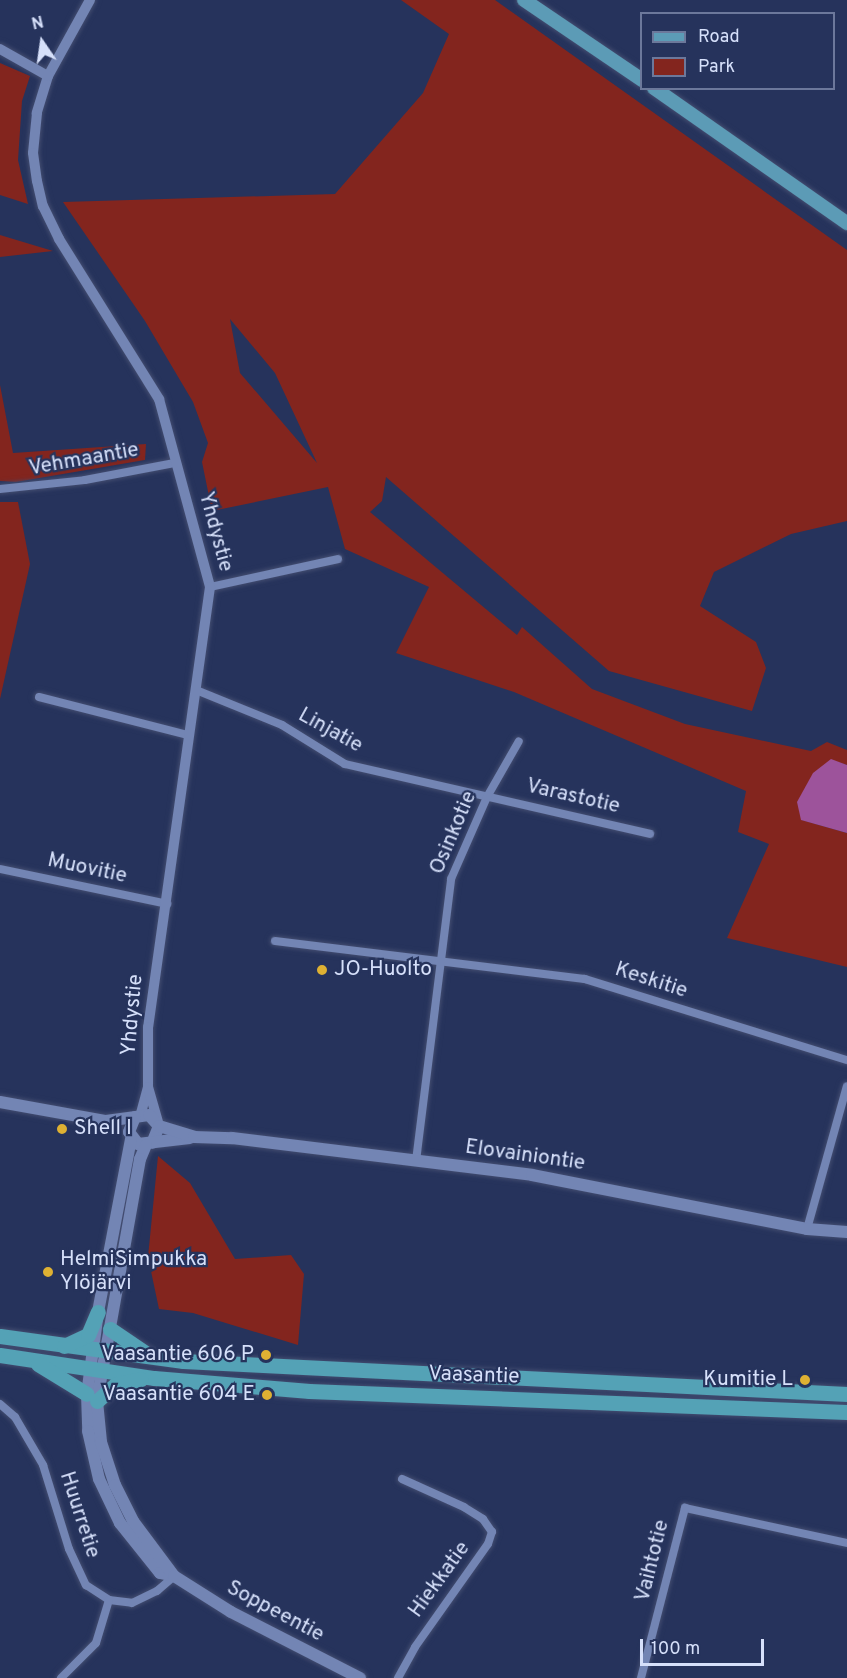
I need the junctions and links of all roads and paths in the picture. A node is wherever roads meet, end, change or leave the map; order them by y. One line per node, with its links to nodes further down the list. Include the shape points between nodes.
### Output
1 (90, 0): 4 (street, Yhdystie)
2 (524, 0): 5 (main road)
3 (0, 49): 4 (street)
4 (48, 76): 8 (street, Yhdystie, via 37,112 33,153 43,206 159,399)
5 (640, 79)
6 (657, 90): 7 (main road)
7 (847, 223)
8 (174, 463): 9 (street, Vehmaantie, via 85,480); 11 (street, Yhdystie)
9 (0, 489)
10 (338, 559): 11 (street)
11 (210, 587): 12 (street, Yhdystie)
12 (196, 690): 14 (street, Yhdystie); 16 (street, Linjatie, via 282,725 345,764)
13 (39, 697): 14 (street)
14 (188, 735): 19 (street, Yhdystie)
15 (519, 741): 16 (street, Osinkotie)
16 (487, 797): 17 (street, Varastotie); 21 (street, Osinkotie, via 451,879)
17 (650, 834)
18 (0, 869): 19 (street, Muovitie)
19 (167, 904): 23 (street, Yhdystie, via 148,1027)
20 (275, 941): 21 (street, Keskitie)
21 (439, 962): 22 (street, Keskitie, via 585,979); 32 (street, Osinkotie)
22 (847, 1060)
23 (147, 1086): 26 (street, Yhdystie); 28 (street, Yhdystie)
24 (847, 1086): 33 (street)
25 (0, 1102): 27 (main road)
26 (138, 1116): 27 (main road); 28 (main road, Elovainiontie, via 149,1115); 29 (main road)
27 (105, 1121): 29 (main road)
28 (158, 1124): 30 (main road, Elovainiontie); 31 (main road)
29 (130, 1136): 31 (main road); 35 (main road)
30 (194, 1137): 31 (main road, Elovainiontie); 32 (main road, Elovainiontie, via 232,1138)
31 (149, 1144): 36 (main road, via 140,1159)
32 (416, 1161): 33 (main road, Elovainiontie, via 572,1181)
33 (807, 1229): 34 (main road, Elovainiontie)
34 (847, 1232)
35 (98, 1312): 38 (highway, via 88,1335); 39 (main road)
36 (110, 1329): 39 (main road); 41 (highway)
37 (0, 1335): 38 (highway, Vaasantie)
38 (64, 1346): 39 (highway, Vaasantie)
39 (99, 1351): 41 (highway, Vaasantie); 43 (main road, Soppeentie)
40 (0, 1355): 42 (highway, Vaasantie)
41 (154, 1358): 45 (highway, Vaasantie, via 394,1374)
42 (27, 1359): 43 (highway, Vaasantie); 46 (highway)
43 (95, 1368): 44 (highway, Vaasantie); 46 (main road, Soppeentie)
44 (154, 1378): 46 (highway, via 116,1384); 48 (highway, Vaasantie, via 309,1391)
45 (847, 1394)
46 (92, 1397): 51 (main road, Soppeentie, via 107,1464 124,1507)
47 (0, 1404): 52 (street, Huurretie, via 15,1418 43,1465 79,1573 86,1585)
48 (847, 1412)
49 (402, 1479): 55 (street, Hiekkatie, via 464,1507 492,1532 488,1544 415,1647)
50 (847, 1543): 56 (street, Vaihtotie, via 685,1508)
51 (174, 1576): 52 (street, via 157,1591 132,1603); 54 (main road, Soppeentie, via 231,1612)
52 (109, 1600): 53 (street, via 96,1643)
53 (61, 1678)
54 (360, 1678)
55 (398, 1678)
56 (641, 1678)

